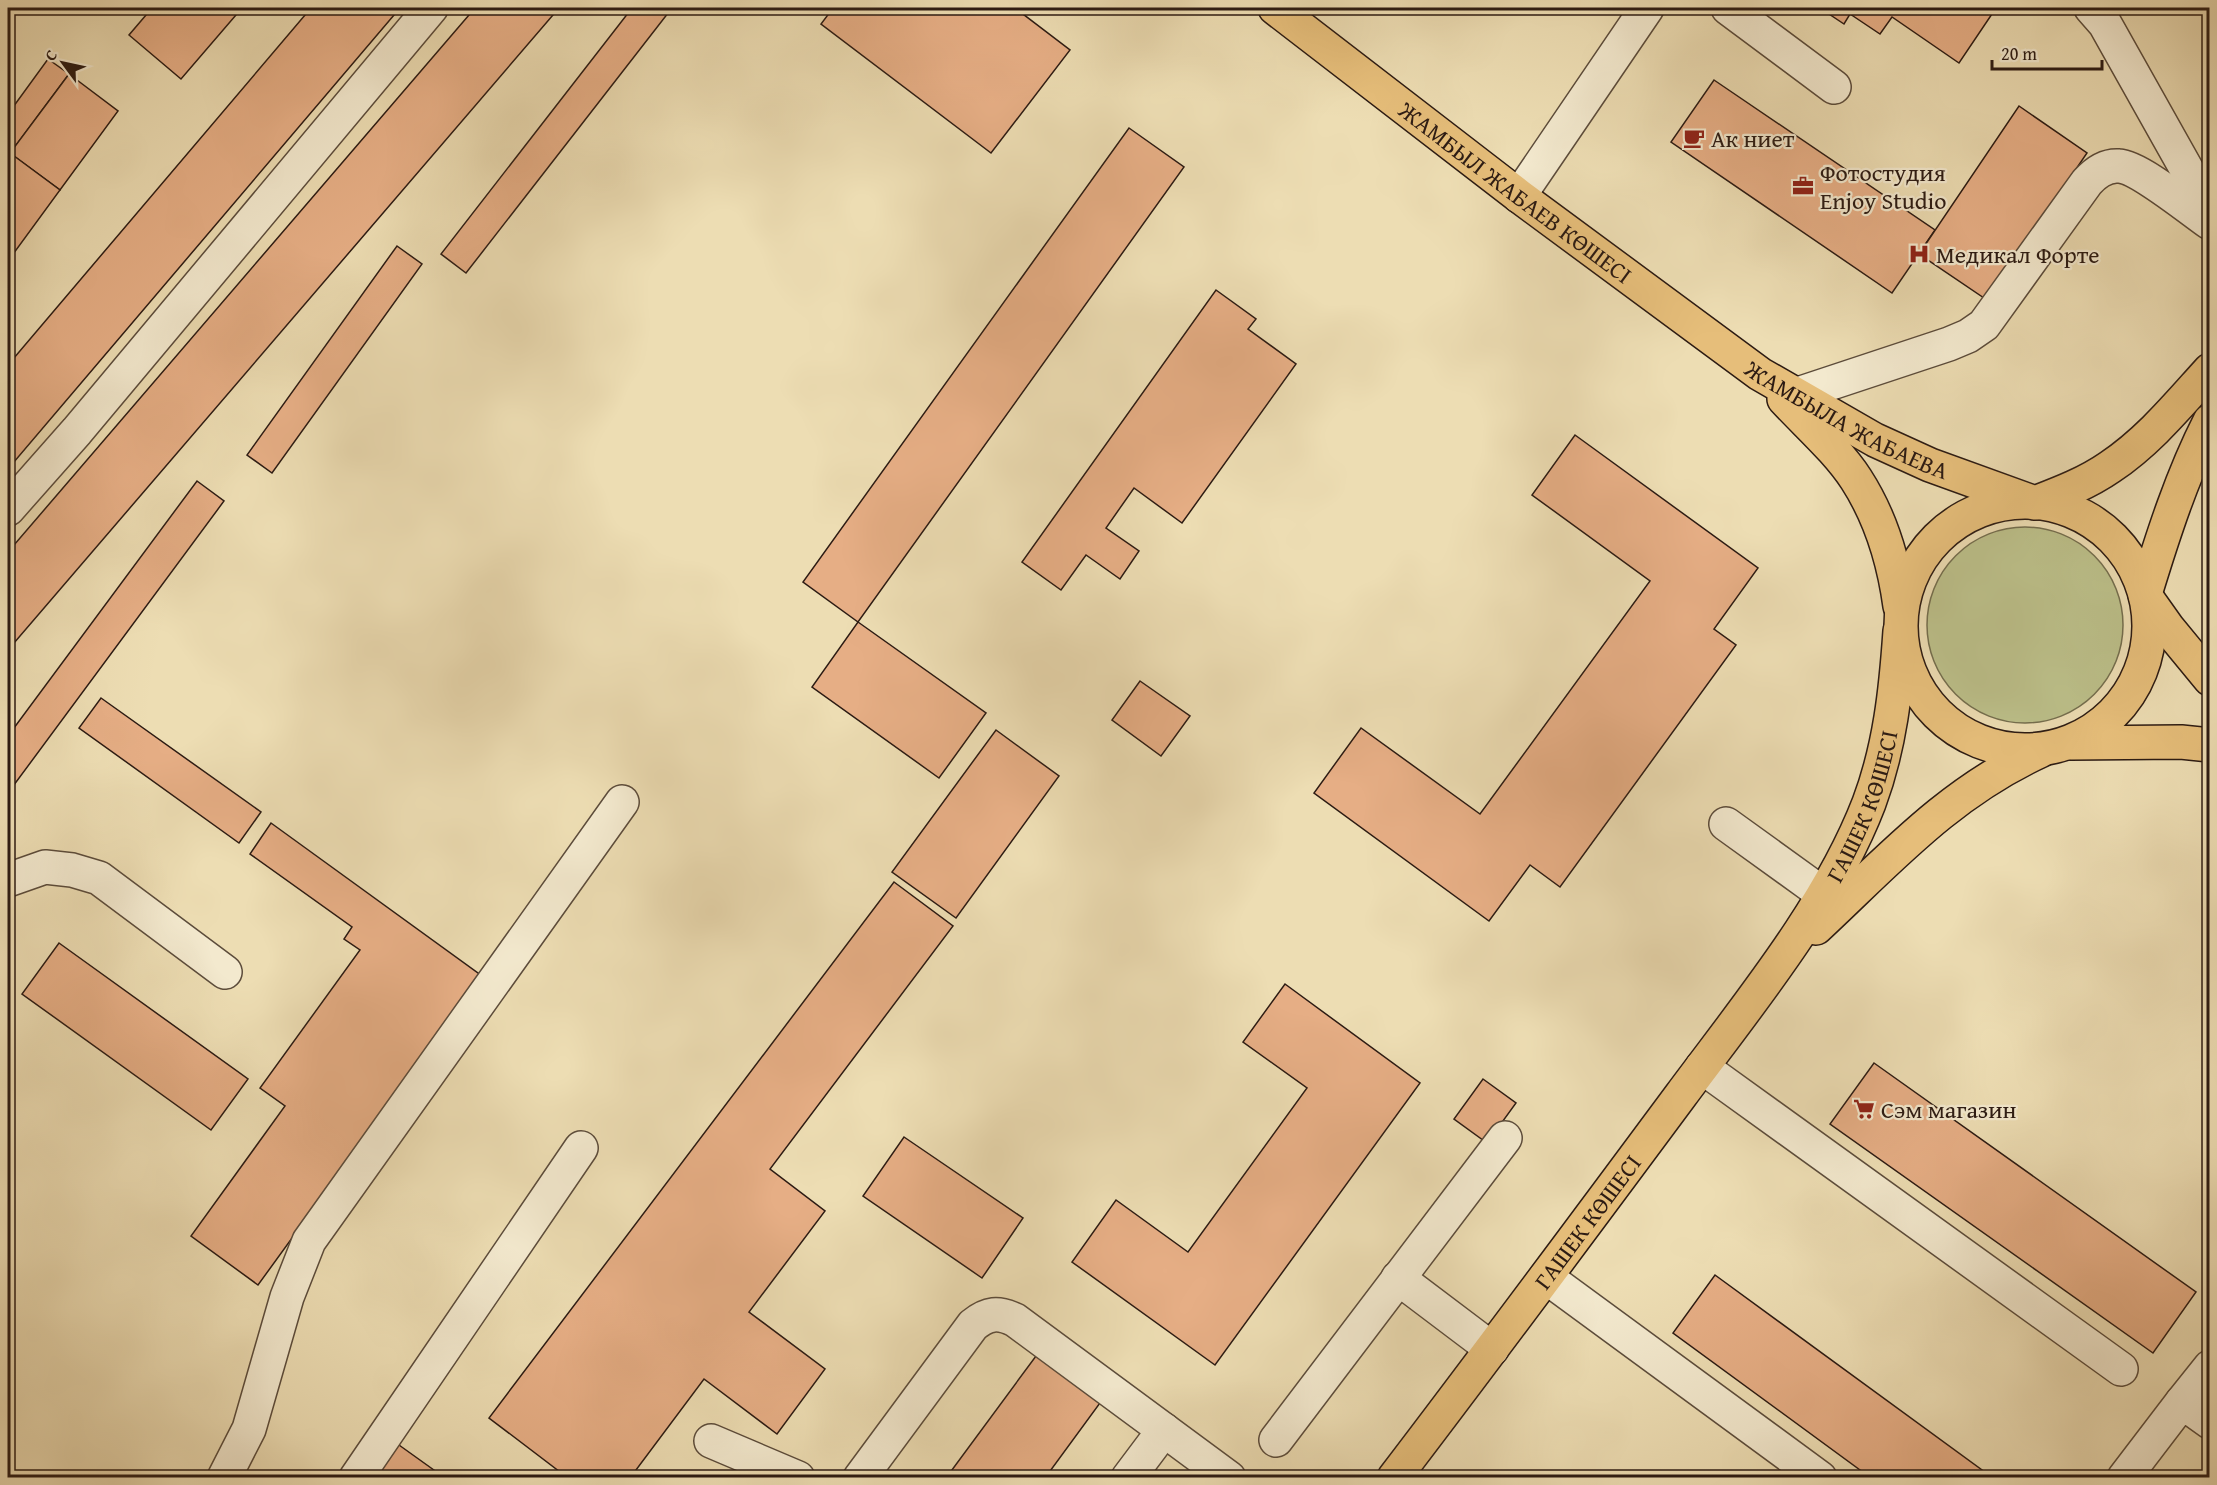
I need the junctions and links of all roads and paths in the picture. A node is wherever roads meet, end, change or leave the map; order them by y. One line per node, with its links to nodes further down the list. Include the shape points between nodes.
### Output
1 (431, 8): 15 (lane)
2 (1275, 8): 7 (main road, ЖАМБЫЛ ЖАБАЕВ КӨШЕСІ)
3 (1647, 8): 7 (lane)
4 (1728, 8): 6 (lane)
5 (2091, 8): 8 (lane, via 2104,24)
6 (1834, 87)
7 (1519, 196): 11 (main road, ЖАМБЫЛ ЖАБАЕВ КӨШЕСІ)
8 (2210, 211)
9 (2210, 223): 12 (lane, via 2136,171 2120,166 2108,168 2087,182 1984,325 1949,344)
10 (2210, 370): 14 (main road, via 2148,436 2110,467)
11 (1760, 374): 12 (main road, ЖАМБЫЛА ЖАБАЕВА); 17 (main road, ЖАМБЫЛА ЖАБАЕВА, via 1856,479 1883,536 1896,580)
12 (1795, 395): 14 (main road, ЖАМБЫЛА ЖАБАЕВА, via 1875,440)
13 (2210, 421): 16 (main road, via 2182,482)
14 (2035, 502): 16 (main road, via 2069,510 2108,534 2130,561); 17 (main road, via 1993,506 1965,517 1929,545 1913,570)
15 (8, 509)
16 (2145, 594): 18 (main road); 20 (main road, ГАШЕК КӨШЕСІ, via 2147,648 2135,685 2102,724)
17 (1900, 622): 20 (main road, via 1906,666 1929,706 1945,722 1986,745 2020,751); 24 (main road, ГАШЕК КӨШЕСІ, via 1894,711 1877,780 1852,840)
18 (2210, 679)
19 (2210, 745): 20 (main road, via 2181,742)
20 (2055, 746): 25 (main road, ГАШЕК КӨШЕСІ, via 1981,783 1926,823)
21 (622, 802): 40 (lane, via 309,1241 287,1298 249,1430)
22 (1726, 824): 24 (lane)
23 (8, 880): 26 (lane, via 45,867 99,878)
24 (1823, 894): 25 (main road, ГАШЕК КӨШЕСІ)
25 (1777, 964): 27 (main road, ГАШЕК КӨШЕСІ)
26 (225, 972)
27 (1702, 1067): 30 (main road, ГАШЕК КӨШЕСІ); 34 (lane)
28 (1505, 1138): 31 (lane)
29 (581, 1148): 41 (lane)
30 (1546, 1277): 32 (main road, ГАШЕК КӨШЕСІ); 47 (lane)
31 (1398, 1278): 32 (lane); 38 (lane)
32 (1492, 1349): 46 (main road, ГАШЕК КӨШЕСІ)
33 (2210, 1367): 35 (lane)
34 (2121, 1369)
35 (2182, 1402): 36 (lane); 48 (lane)
36 (2210, 1422)
37 (1164, 1430): 43 (lane, via 1016,1320 993,1314 973,1325); 44 (lane); 45 (lane)
38 (1276, 1440)
39 (711, 1441): 42 (lane)
40 (224, 1478)
41 (356, 1478)
42 (798, 1478)
43 (860, 1478)
44 (1128, 1478)
45 (1229, 1478)
46 (1394, 1478)
47 (1820, 1478)
48 (2124, 1478)

